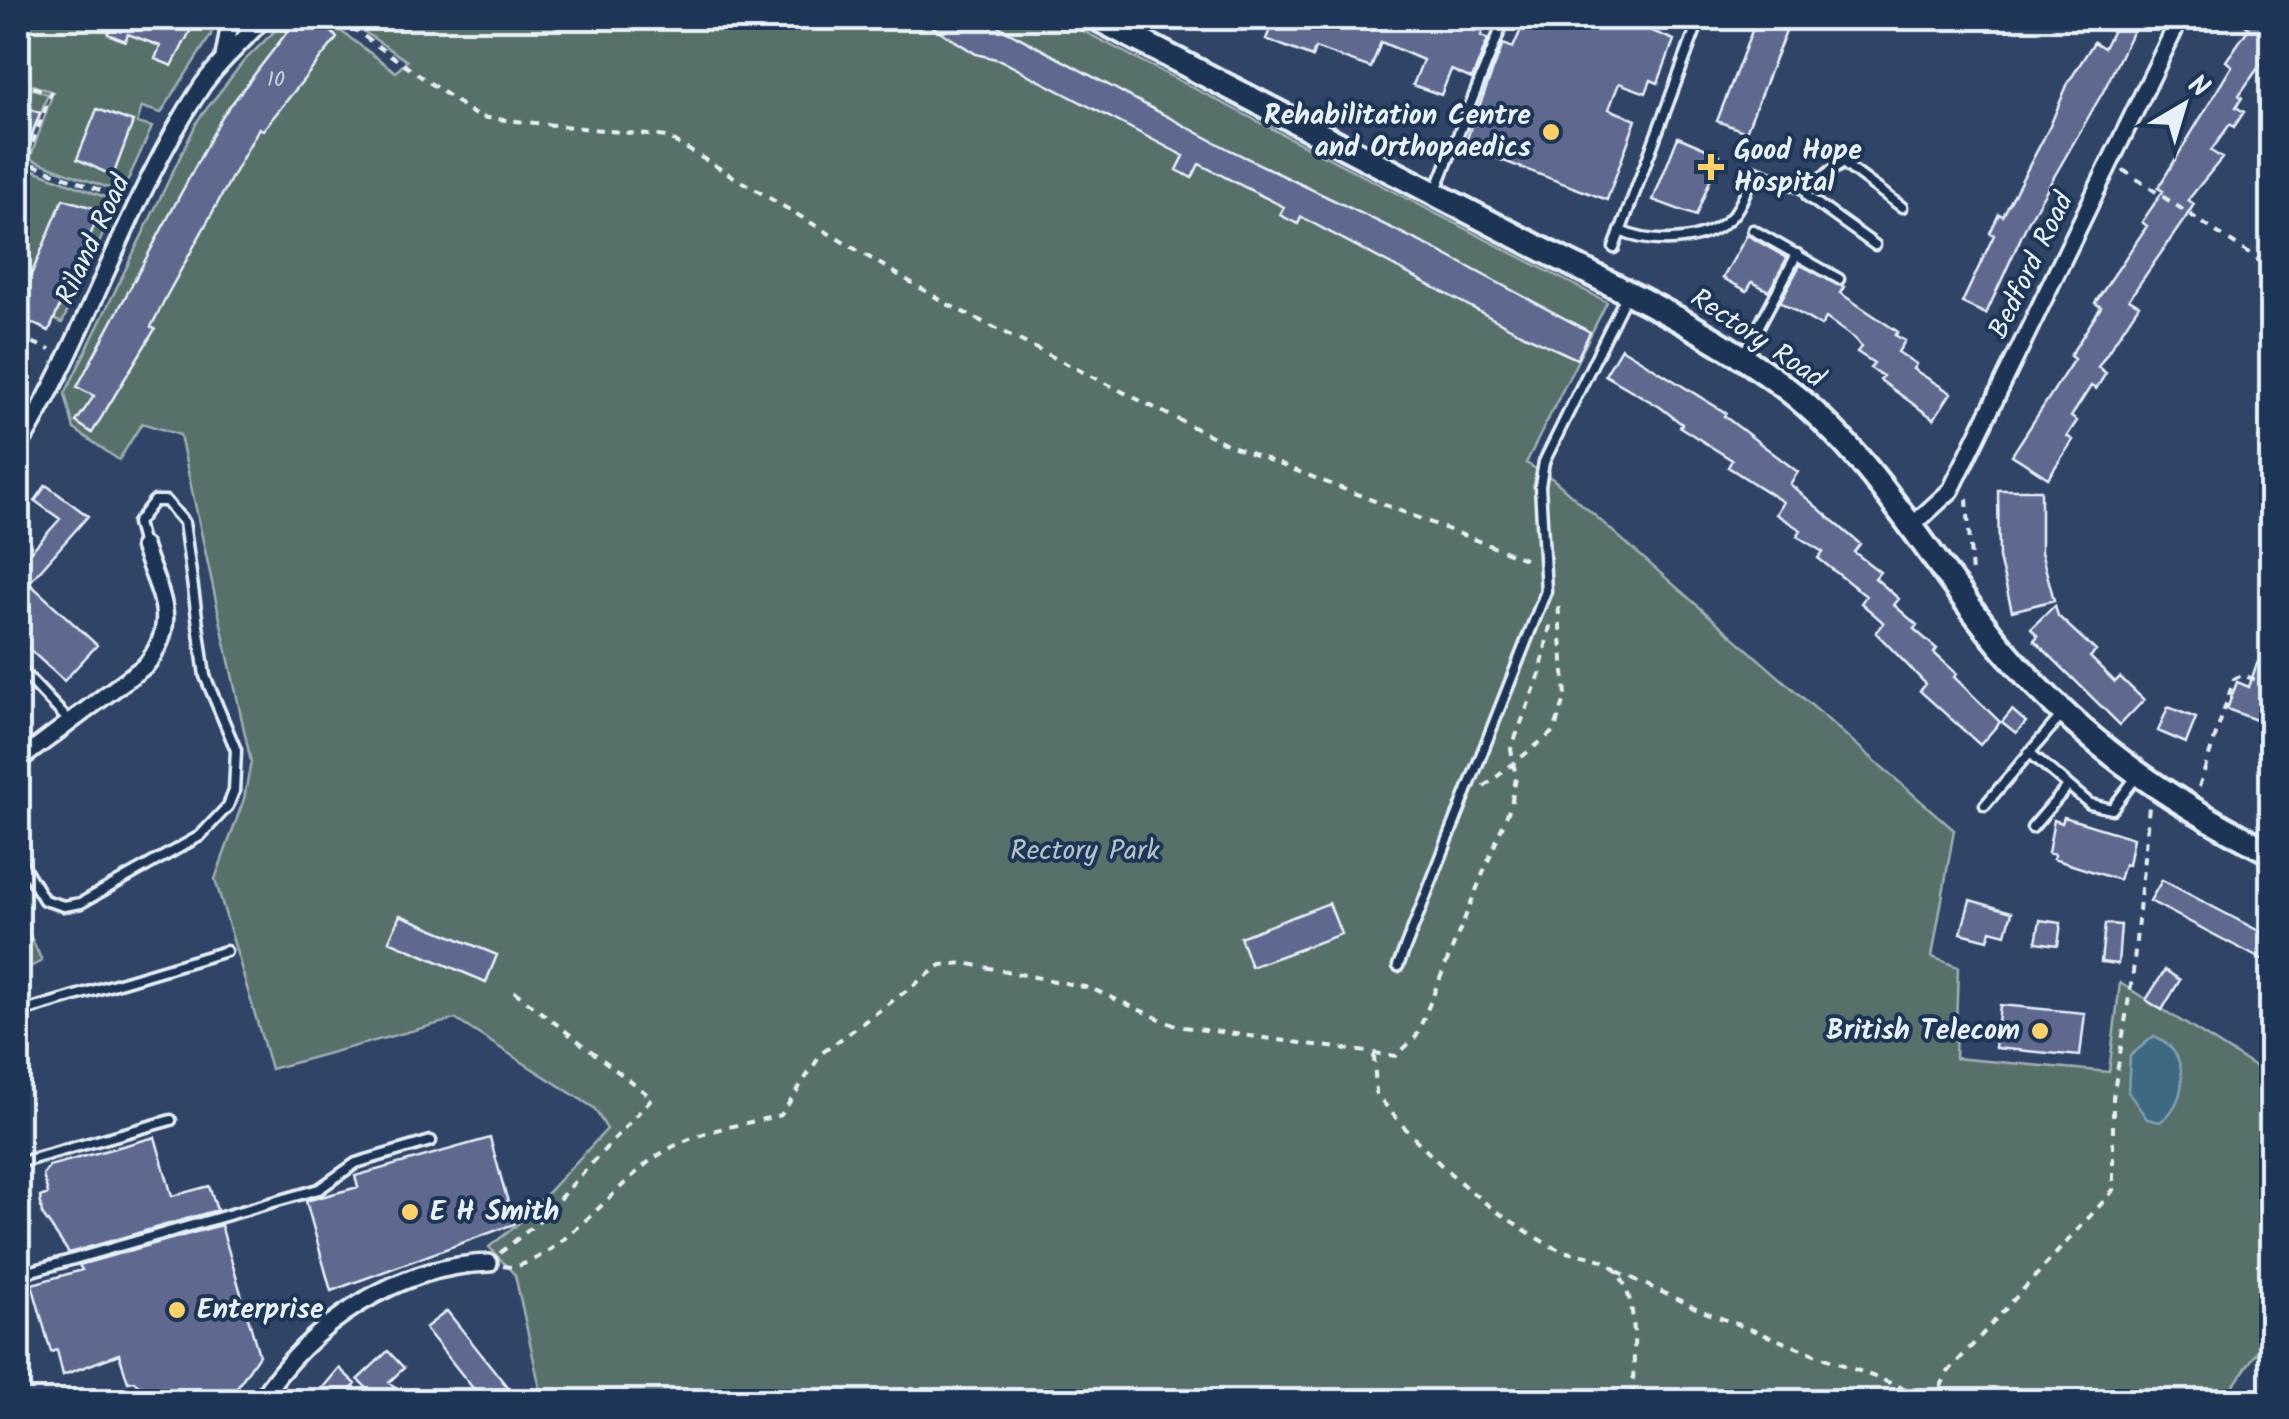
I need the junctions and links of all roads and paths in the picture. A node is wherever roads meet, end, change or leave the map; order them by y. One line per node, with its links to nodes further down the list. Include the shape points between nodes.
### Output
1 (231, 18): 8 (street, Riland Road)
2 (263, 18): 8 (street, Riland Road)
3 (338, 18): 33 (path, via 478,117 667,138 949,305 1227,444)
4 (1096, 18): 15 (street, Rectory Road)
5 (1505, 18): 15 (lane)
6 (1700, 18): 18 (lane)
7 (2180, 18): 12 (street, Bedford Road)
8 (224, 58): 16 (street, Riland Road, via 168,143)
9 (18, 82): 11 (path, via 51,93)
10 (18, 159): 11 (path)
11 (26, 162): 13 (path); 16 (path)
12 (2110, 162): 23 (path); 30 (street, Bedford Road)
13 (18, 182)
14 (1804, 189): 17 (lane, via 1843,163); 18 (lane, via 1753,170 1739,205 1713,229 1655,240); 20 (lane)
15 (1435, 194): 25 (street, Rectory Road)
16 (138, 205): 27 (street, Riland Road)
17 (1902, 206)
18 (1620, 230): 21 (lane)
19 (1753, 230): 22 (lane)
20 (1875, 246)
21 (1614, 248)
22 (1796, 254): 24 (lane); 28 (lane)
23 (2272, 269)
24 (1839, 279)
25 (1627, 294): 28 (street, Rectory Road); 33 (lane, via 1541,473)
26 (18, 336): 27 (path)
27 (67, 357): 29 (street, Riland Road)
28 (1742, 358): 31 (street, Rectory Road, via 1824,421)
29 (18, 448)
30 (1954, 485): 31 (street, Bedford Road); 34 (path, via 1966,498 1972,576)
31 (1913, 525): 34 (street, Rectory Road)
32 (143, 546): 38 (street, via 168,619 166,634 146,665); 49 (lane, via 137,523 154,501 166,501 184,522 205,676 236,750 228,806 200,836 81,904 44,900)
33 (1548, 568): 44 (lane, via 1546,592)
34 (1958, 586): 37 (street, Rectory Road)
35 (18, 667): 38 (lane)
36 (2272, 685): 46 (path, via 2242,675 2234,679)
37 (2062, 713): 39 (lane); 42 (street, Rectory Road)
38 (70, 722): 40 (street)
39 (2030, 752): 43 (lane); 45 (lane)
40 (18, 761)
41 (1514, 763): 41 (path, via 1511,750 1540,674 1556,592 1566,696 1554,731); 44 (path); 54 (path, via 1511,804 1416,1038 1396,1056)
42 (2144, 781): 43 (lane, via 2112,809 2090,804); 46 (street, Rectory Road); 61 (path, via 2133,972 2113,1098 2113,1191 1947,1374)
43 (2068, 786): 47 (lane)
44 (1464, 802): 51 (lane)
45 (1985, 805)
46 (2192, 810): 48 (street, Rectory Road)
47 (2032, 828)
48 (2272, 853)
49 (18, 856)
50 (226, 951): 53 (lane)
51 (1398, 966)
52 (511, 989): 58 (path, via 652,1098 537,1223)
53 (18, 1013)
54 (1374, 1054): 58 (path, via 1176,1026 1090,988 984,965 941,966 822,1053 780,1114 710,1128 655,1157 545,1254 512,1268); 59 (path, via 1376,1093 1435,1156 1511,1222)
55 (171, 1120): 57 (lane)
56 (431, 1142): 60 (lane, via 356,1163 319,1188)
57 (18, 1164)
58 (489, 1263): 62 (street, via 458,1264 359,1303 308,1339)
59 (1617, 1271): 61 (path); 63 (path, via 1627,1290)
60 (18, 1274)
61 (1934, 1400)
62 (259, 1402)
63 (1632, 1402)

